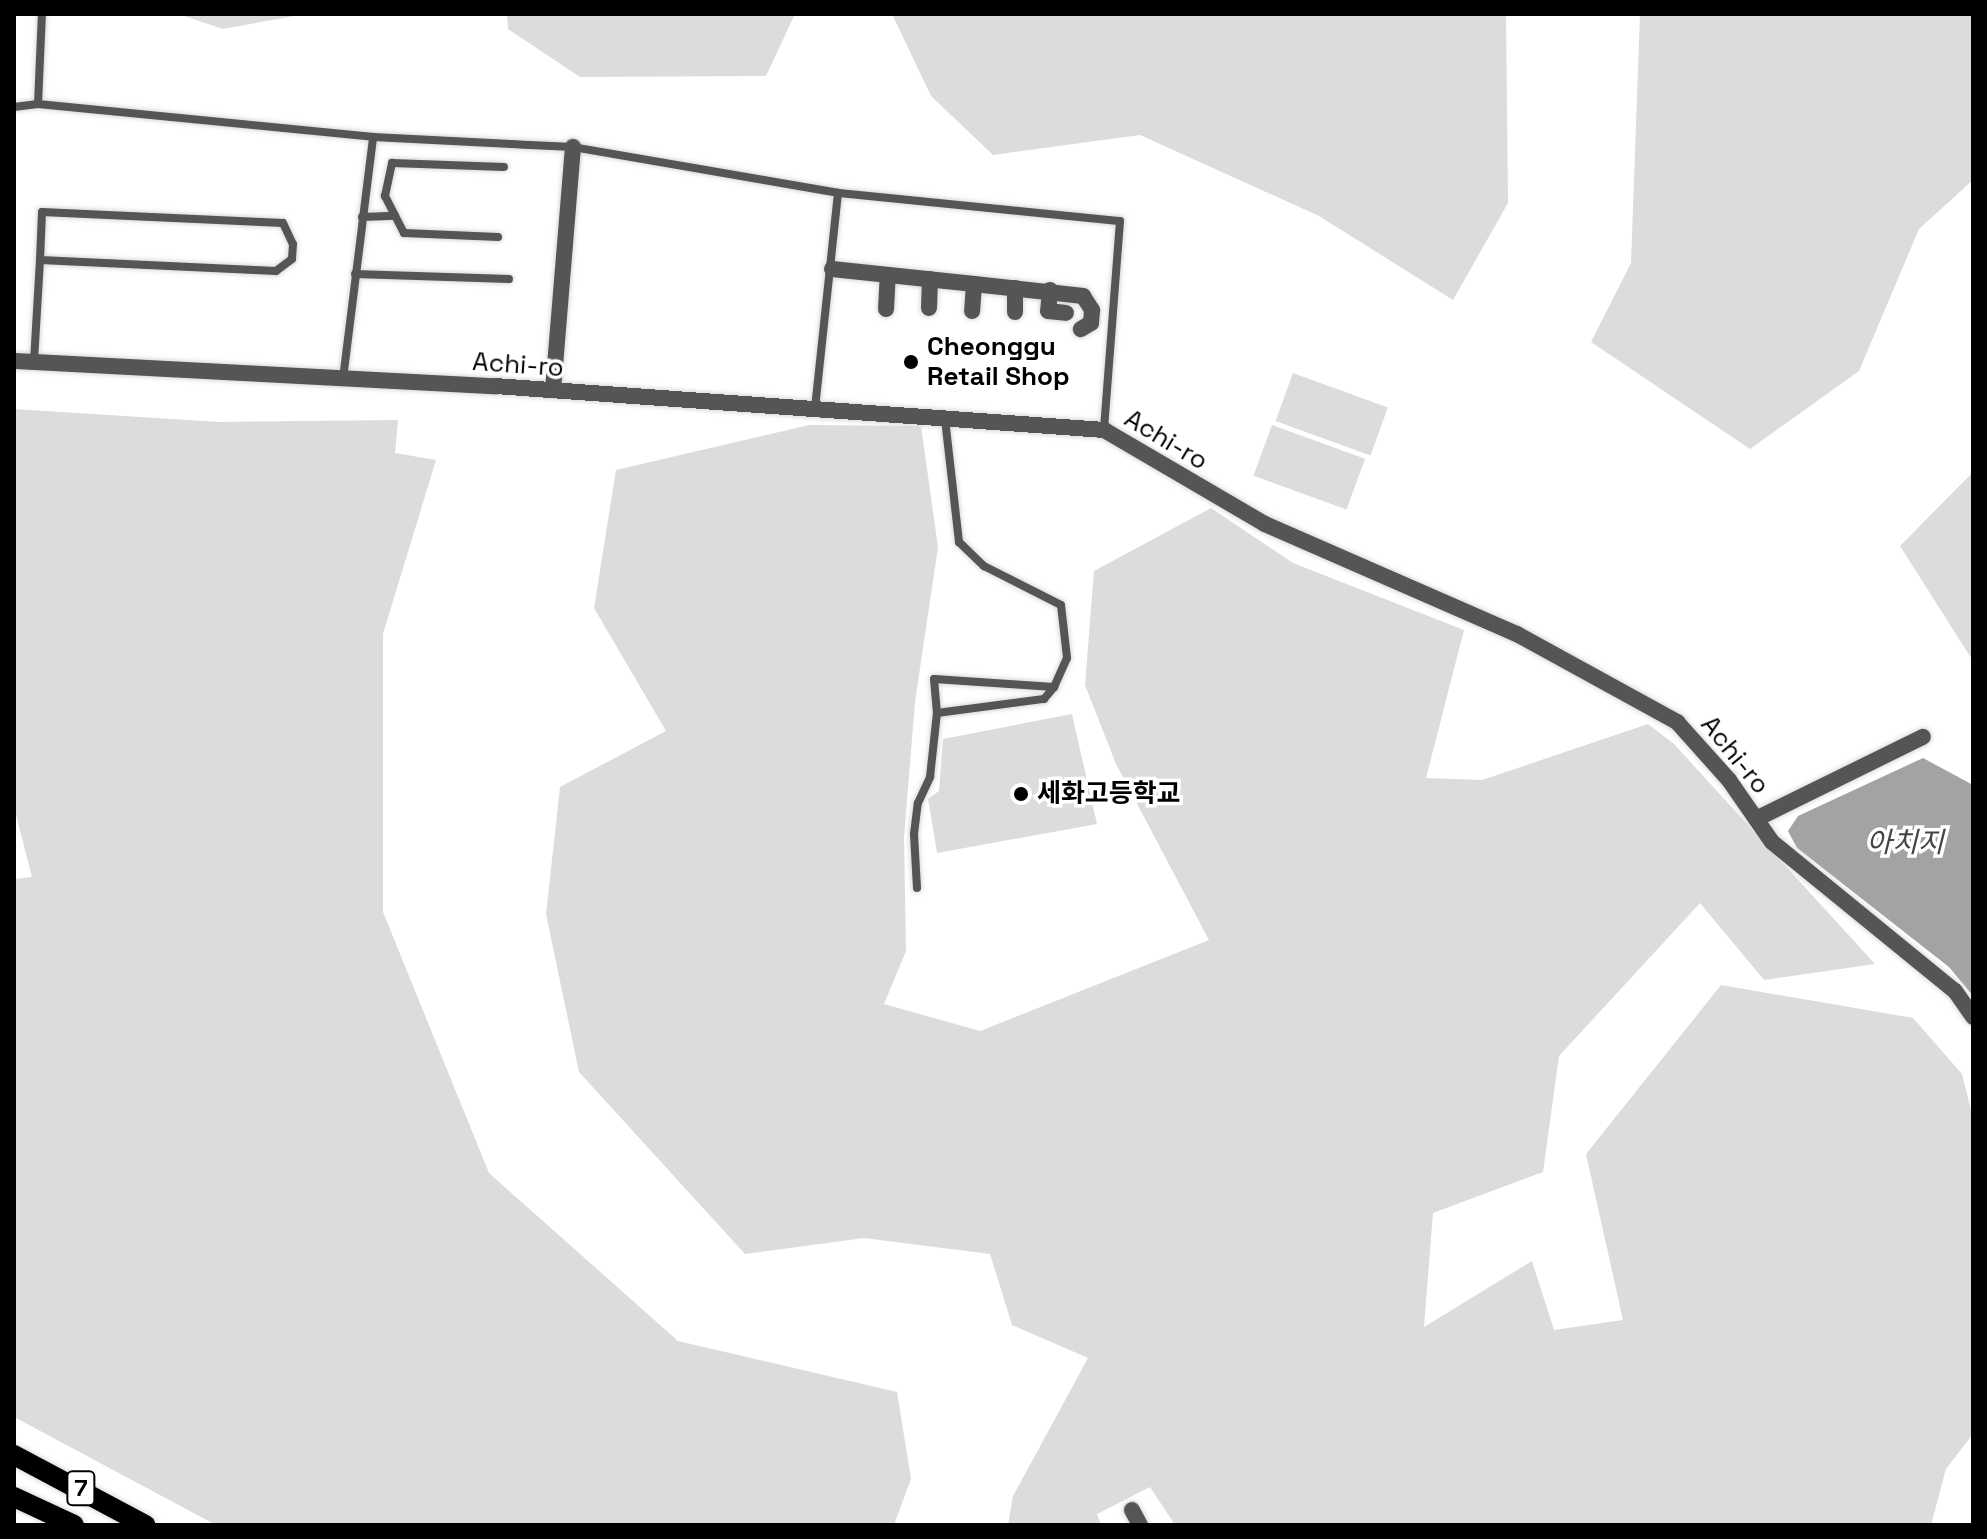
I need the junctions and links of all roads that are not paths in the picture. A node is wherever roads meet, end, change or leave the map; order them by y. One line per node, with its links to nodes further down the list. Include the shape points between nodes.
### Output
1 (42, 14): 2 (lane)
2 (38, 104): 3 (lane); 4 (lane)
3 (14, 107)
4 (373, 137): 5 (lane); 9 (lane)
5 (573, 147): 7 (lane); 29 (street)
6 (504, 167): 8 (lane, via 392,163 385,196)
7 (838, 193): 12 (lane); 32 (lane, via 1120,221)
8 (395, 216): 9 (lane); 10 (lane, via 404,233)
9 (362, 217): 13 (lane)
10 (498, 237)
11 (40, 260): 11 (lane, via 42,212 283,223 293,244 292,259 276,271); 27 (lane)
12 (832, 269): 14 (street); 30 (lane)
13 (355, 274): 15 (lane); 28 (lane)
14 (888, 275): 16 (street); 21 (street)
15 (509, 279)
16 (930, 279): 17 (street); 20 (street)
17 (974, 284): 18 (street); 22 (street)
18 (1015, 288): 19 (street); 23 (street)
19 (1050, 290): 24 (street, via 1048,311); 25 (street, via 1083,296 1092,310 1091,323)
20 (929, 308)
21 (886, 309)
22 (972, 311)
23 (1015, 312)
24 (1066, 313)
25 (1081, 329)
26 (14, 361): 27 (street, Achi-ro)
27 (34, 362): 28 (street, Achi-ro)
28 (343, 379): 29 (street, Achi-ro)
29 (553, 390): 30 (street, Achi-ro)
30 (815, 411): 31 (street, Achi-ro)
31 (945, 418): 32 (street, Achi-ro); 33 (lane, via 959,542 984,566 1061,605 1067,658)
32 (1104, 430): 36 (street, Achi-ro, via 1265,524 1517,634 1677,722)
33 (1054, 687): 34 (lane, via 1044,699); 34 (lane, via 934,679)
34 (937, 713): 37 (lane, via 930,777 918,803 914,834)
35 (1923, 737): 36 (street)
36 (1756, 819): 38 (street, Achi-ro, via 1772,842 1955,991)
37 (917, 888)
38 (1973, 1017)
39 (14, 1455): 42 (main road, 7)
40 (14, 1497): 41 (main road, 7)
41 (74, 1525)
42 (145, 1525)

